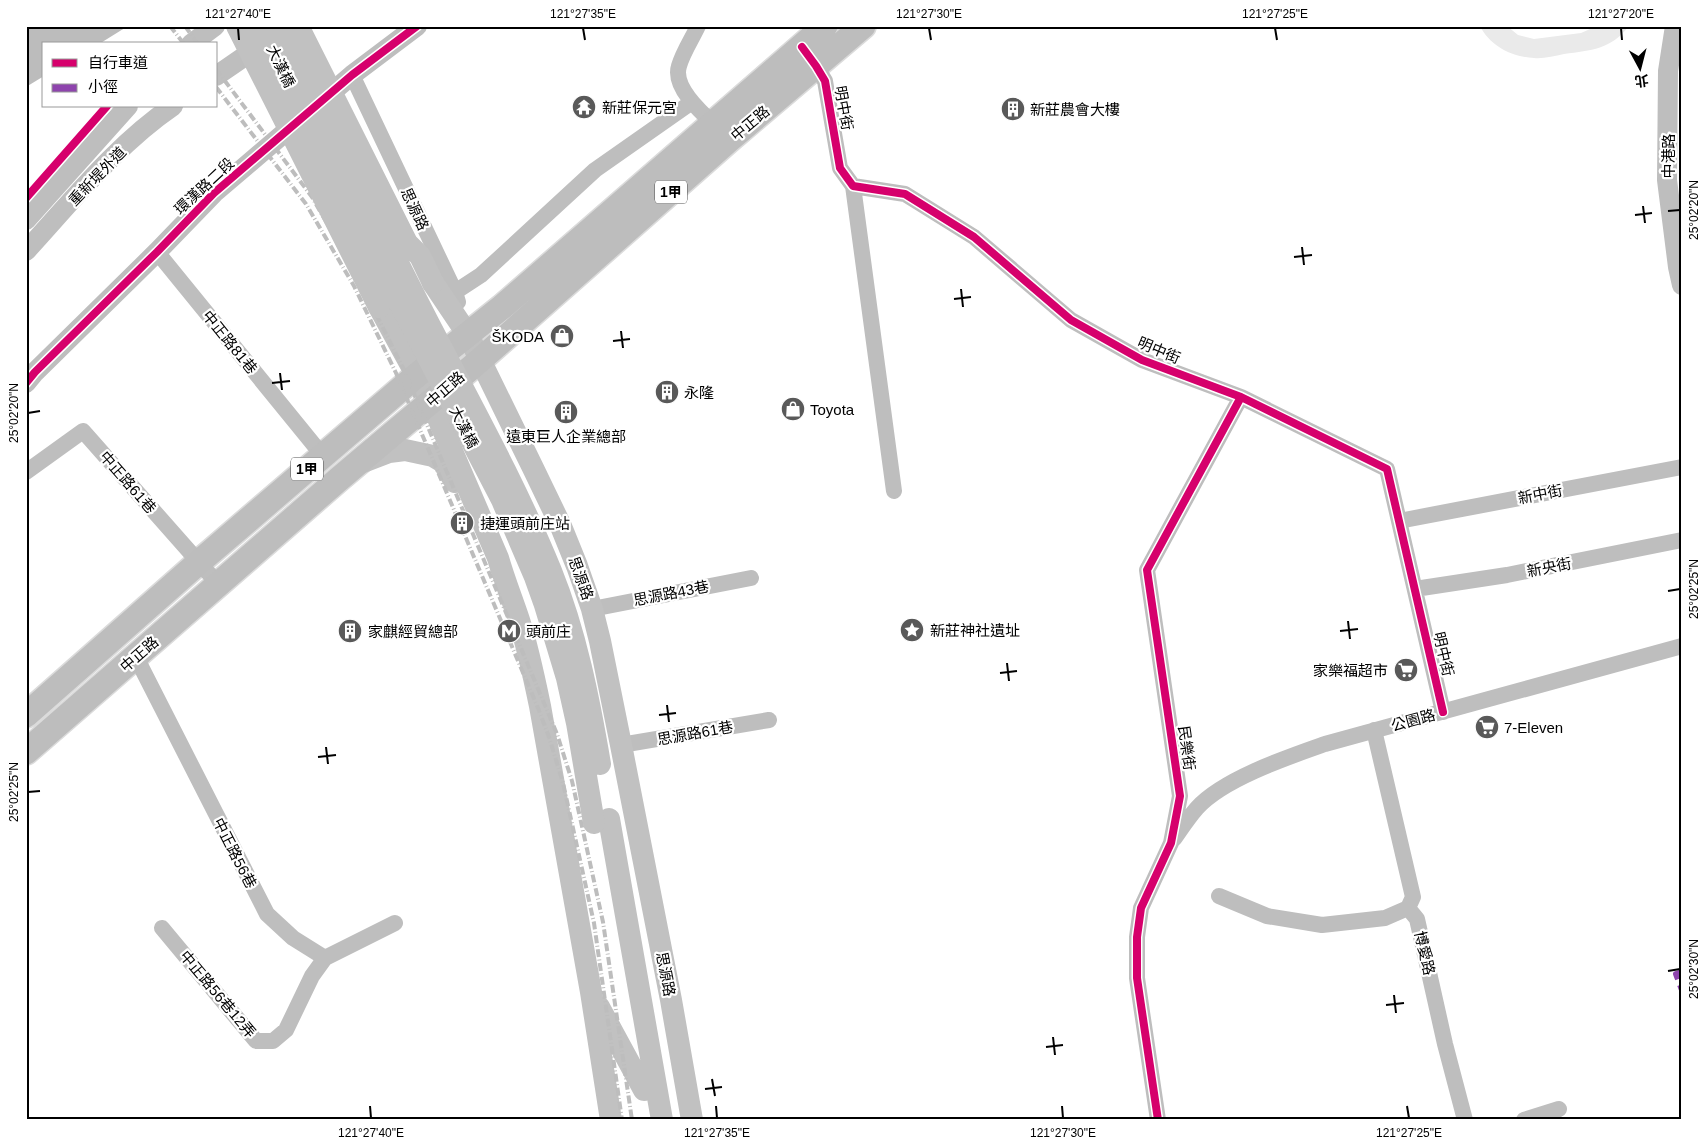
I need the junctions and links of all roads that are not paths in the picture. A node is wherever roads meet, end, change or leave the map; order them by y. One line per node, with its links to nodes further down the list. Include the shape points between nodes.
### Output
1 (215, 26): 12 (street)
2 (237, 26): 30 (main road, bridge, via 379,307)
3 (261, 26): 59 (main road, 大漢橋, bridge, via 367,240 502,500 545,604)
4 (280, 26): 59 (main road, 大漢橋, bridge, via 516,494 551,572 582,672 592,718)
5 (289, 26): 15 (street)
6 (298, 26): 28 (main road, bridge, via 407,243 420,256 433,283)
7 (418, 26): 16 (street, 環漢路二段)
8 (698, 26): 17 (street, via 678,67 678,82)
9 (825, 26): 13 (main road, 中正路 / 1甲)
10 (864, 26): 14 (main road, 中正路 / 1甲)
11 (1675, 26): 26 (street, 中港路, via 1668,71 1667,180)
12 (194, 42)
13 (802, 46): 14 (street, 明中街); 20 (main road, 中正路 / 1甲)
14 (816, 66): 20 (main road, 中正路 / 1甲); 22 (street, 明中街, via 825,81 840,168)
15 (218, 75)
16 (352, 75): 21 (street, 環漢路二段); 27 (street, 思源路)
17 (692, 102): 20 (street); 27 (street, via 595,170 481,275)
18 (126, 108): 23 (street, 重新堤外道)
19 (170, 108): 24 (street, 重新堤外道, via 112,158)
20 (721, 132): 28 (main road, 中正路 / 1甲); 29 (main road, 中正路 / 1甲)
21 (282, 135): 25 (street, 環漢路二段, via 214,193); 30 (street, via 393,343)
22 (853, 186): 32 (street, 明中街, via 905,194 974,237 1071,320 1142,360); 39 (street)
23 (26, 220)
24 (26, 251)
25 (157, 252): 31 (street, 環漢路二段); 34 (street, 中正路81巷)
26 (1682, 285)
27 (455, 292): 28 (street, 思源路)
28 (468, 335): 29 (main road, 思源路); 30 (main road, 中正路 / 1甲)
29 (479, 361): 33 (main road, 中正路 / 1甲); 37 (main road, 思源路)
30 (417, 375): 33 (main road); 34 (main road, 中正路 / 1甲)
31 (26, 383)
32 (1240, 397): 41 (street, 明中街, via 1387,469); 60 (street, 民樂街, via 1147,570 1180,796)
33 (431, 402): 35 (main road, 中正路 / 1甲); 40 (main road)
34 (323, 456): 45 (main road, 中正路 / 1甲)
35 (355, 466): 47 (main road, via 389,452 405,450 433,456 443,462); 48 (main road, 中正路 / 1甲)
36 (1682, 467): 41 (street, 新中街)
37 (533, 468): 40 (main road); 42 (main road, 思源路)
38 (26, 472): 45 (street, 中正路61巷, via 84,431)
39 (894, 490)
40 (474, 503): 44 (main road)
41 (1399, 521): 49 (street, 明中街)
42 (560, 524): 44 (main road); 50 (main road, 思源路)
43 (1682, 540): 49 (street, 新央街, via 1508,575)
44 (498, 558): 47 (main road)
45 (198, 563): 48 (street, 中正路61巷); 54 (main road, 中正路 / 1甲)
46 (751, 578): 50 (street, 思源路43巷)
47 (505, 584): 67 (main road, via 521,628 540,706)
48 (219, 585): 52 (main road, 中正路 / 1甲)
49 (1415, 589): 53 (street, 明中街)
50 (592, 609): 57 (main road, 思源路)
51 (1682, 646): 53 (street, 公園路)
52 (136, 657): 58 (main road, 中正路 / 1甲); 66 (street, 中正路56巷, via 266,914 293,938)
53 (1443, 712): 56 (street, 公園路)
54 (26, 715)
55 (769, 720): 57 (street, 思源路61巷)
56 (1374, 730): 60 (street, 公園路, via 1277,761 1224,787 1198,807); 63 (street, via 1413,897)
57 (621, 745): 61 (main road, 思源路)
58 (26, 752)
59 (602, 821): 68 (main road, 思源路); 69 (main road)
60 (1171, 843): 75 (street, 民樂街, via 1141,908 1137,937 1137,978)
61 (648, 884): 68 (main road); 74 (main road, 思源路)
62 (1219, 896): 63 (street, via 1268,916 1322,925 1385,918)
63 (1408, 908): 76 (street, 博愛路, via 1417,919)
64 (395, 923): 66 (street)
65 (162, 928): 66 (street, 中正路56巷12弄, via 256,1041 273,1041 286,1030 312,976)
66 (325, 958)
67 (591, 992): 69 (main road); 71 (main road)
68 (646, 1028): 73 (main road, 思源路)
69 (644, 1090): 72 (main road)
70 (1559, 1110): 77 (street)
71 (611, 1120)
72 (649, 1120)
73 (662, 1120)
74 (692, 1120)
75 (1158, 1120)
76 (1465, 1120)
77 (1524, 1120)

